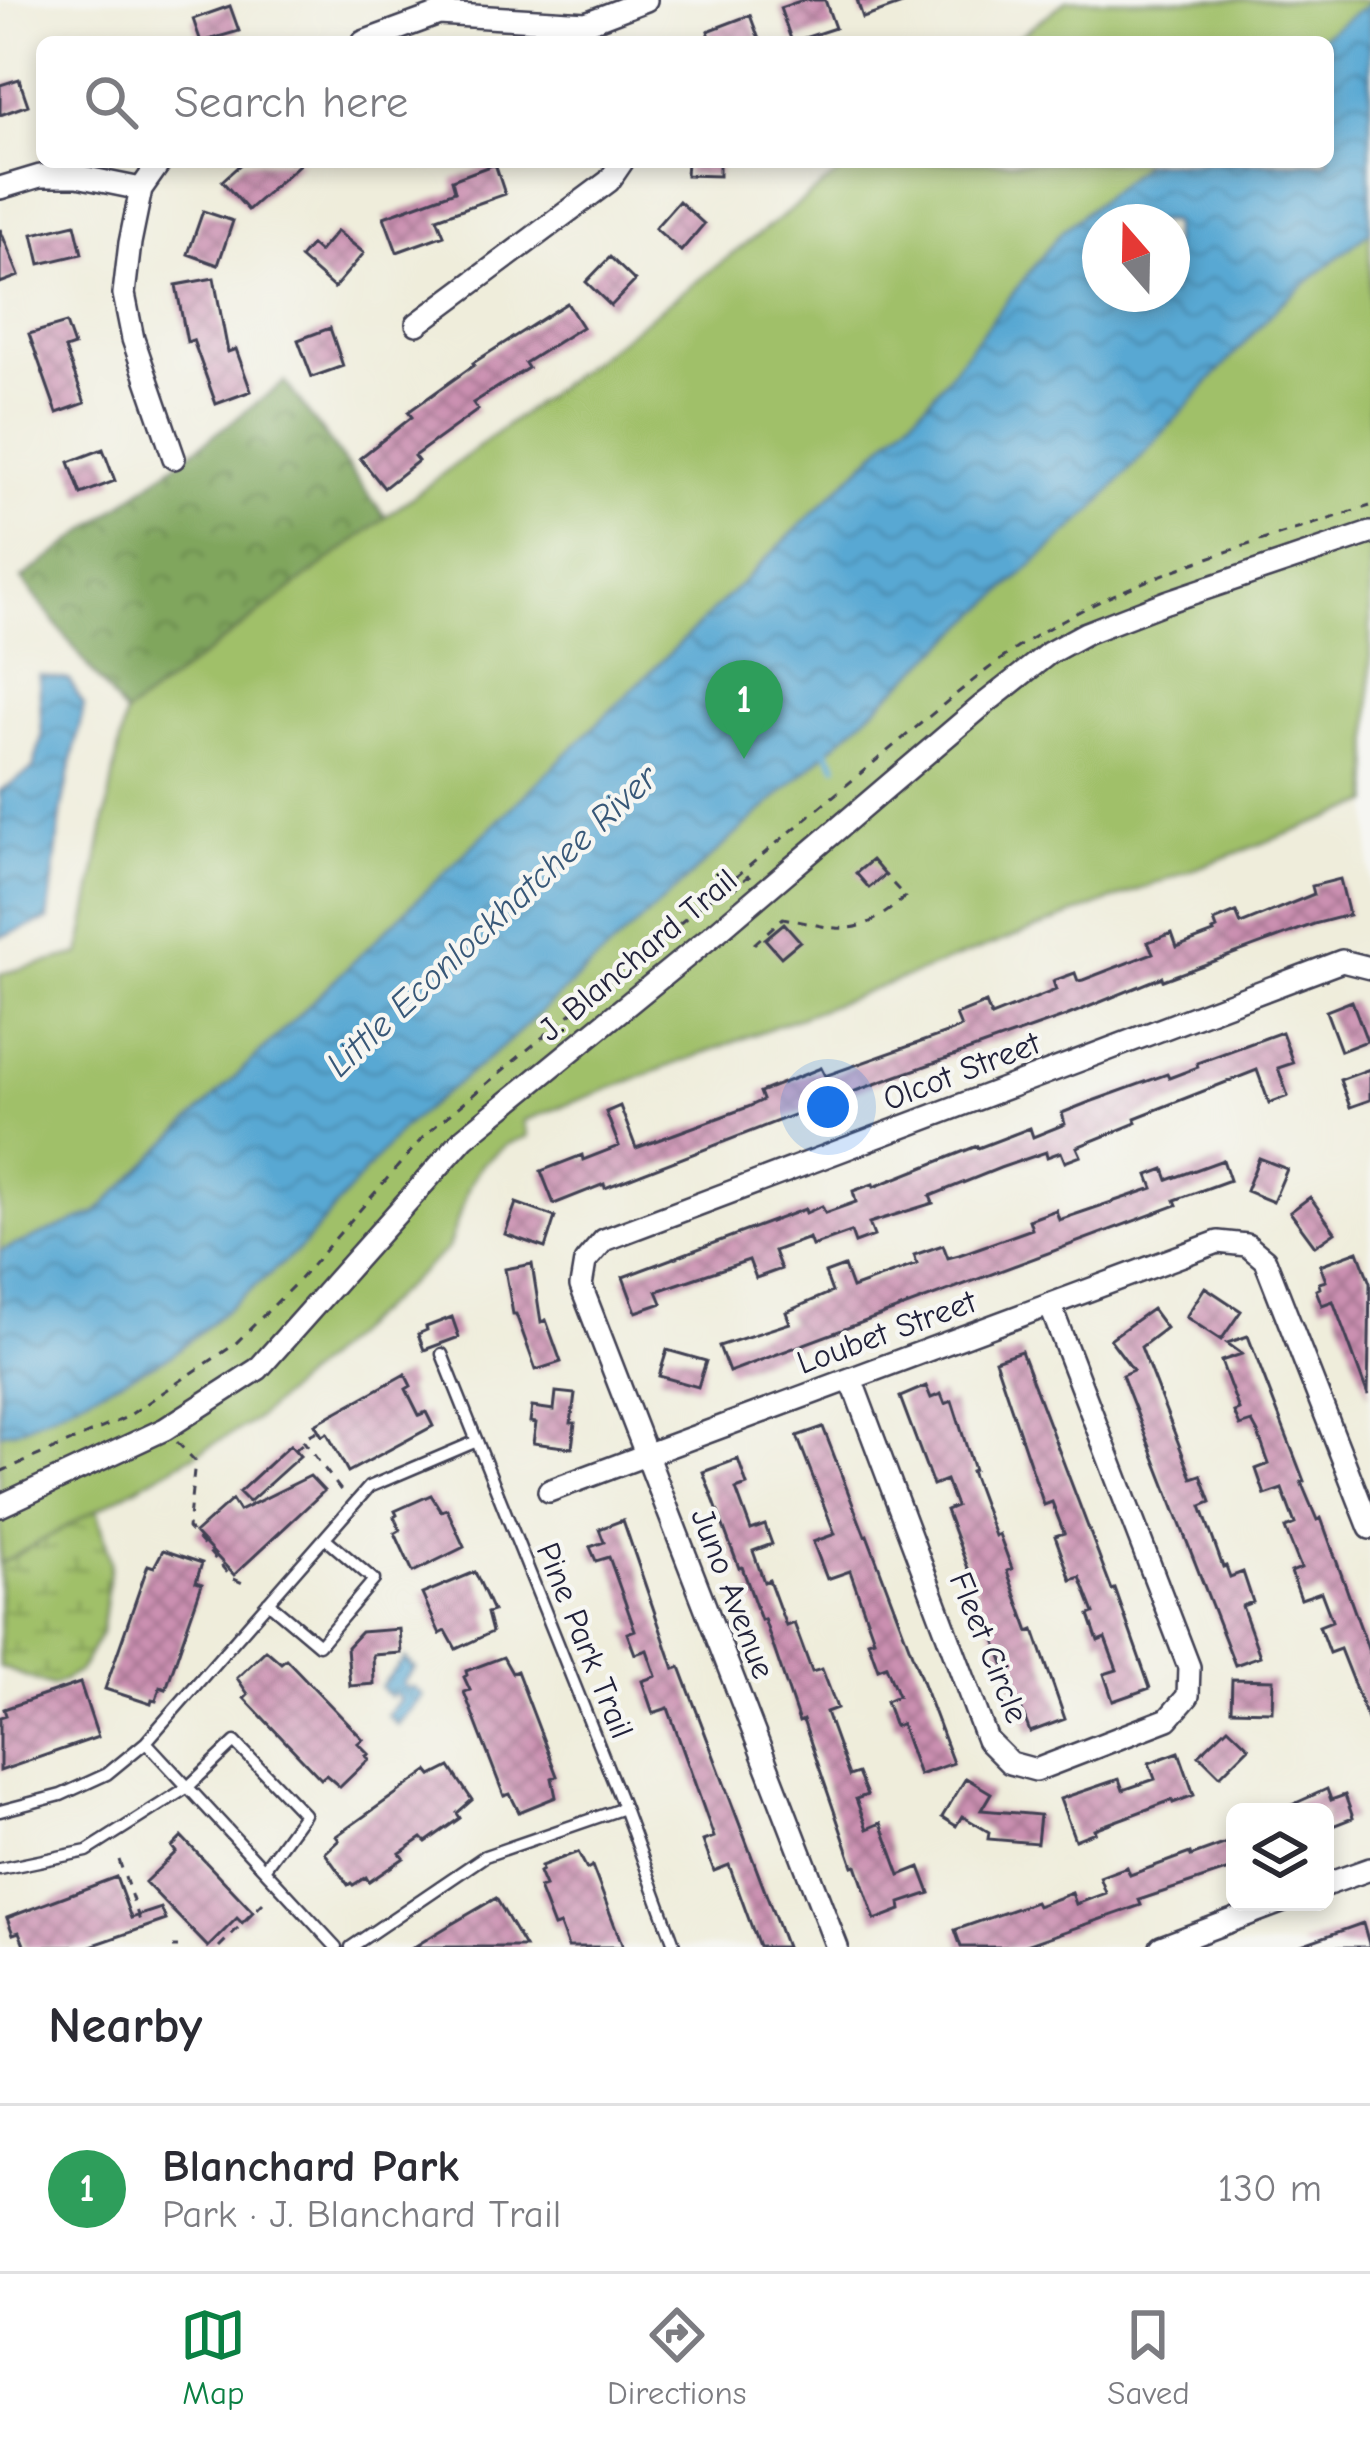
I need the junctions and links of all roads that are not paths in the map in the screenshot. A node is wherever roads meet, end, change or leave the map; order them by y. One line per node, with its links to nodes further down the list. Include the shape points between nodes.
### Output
1 (646, 0): 3 (street)
2 (438, 7): 3 (street); 4 (street)
3 (589, 32)
4 (376, 36)
5 (156, 168): 8 (street)
6 (618, 168): 9 (street)
7 (0, 188): 8 (street, via 77,176)
8 (141, 189): 10 (street, via 124,294)
9 (417, 324)
10 (174, 458)
11 (1370, 533): 20 (street, J. Blanchard Trail, via 1133,614 1039,661 464,1138 258,1369 165,1429)
12 (1370, 967): 13 (street, Olcot Street, via 1342,962 1253,995 604,1240)
13 (585, 1262): 18 (street, Juno Avenue, via 580,1286)
14 (1050, 1305): 16 (street, Loubet Street); 16 (street, Fleet Circle, via 1189,1667 1187,1696 1168,1719 1036,1770 1010,1763 987,1740); 21 (street, Loubet Street, via 1218,1242 1247,1245 1265,1260)
15 (442, 1354): 17 (lane, Pine Park Trail)
16 (851, 1379): 18 (street, Loubet Street)
17 (477, 1441): 22 (lane, via 369,1487); 26 (lane, Pine Park Trail)
18 (645, 1456): 19 (street, Loubet Street); 36 (street, Juno Avenue)
19 (549, 1491)
20 (0, 1506)
21 (1370, 1528)
22 (325, 1538): 23 (lane); 23 (lane, via 374,1580 319,1645)
23 (268, 1602): 24 (lane)
24 (146, 1742): 25 (lane); 27 (lane, via 107,1774)
25 (188, 1787): 28 (lane, via 87,1851); 29 (lane); 29 (lane, via 235,1742 304,1814)
26 (624, 1808): 34 (lane, via 484,1856); 35 (lane, Pine Park Trail)
27 (0, 1810)
28 (0, 1869)
29 (264, 1869): 33 (lane)
30 (1370, 1869): 31 (street)
31 (1334, 1883)
32 (1257, 1911): 37 (street)
33 (336, 1947)
34 (351, 1947)
35 (676, 1947)
36 (837, 1947)
37 (1161, 1947)

